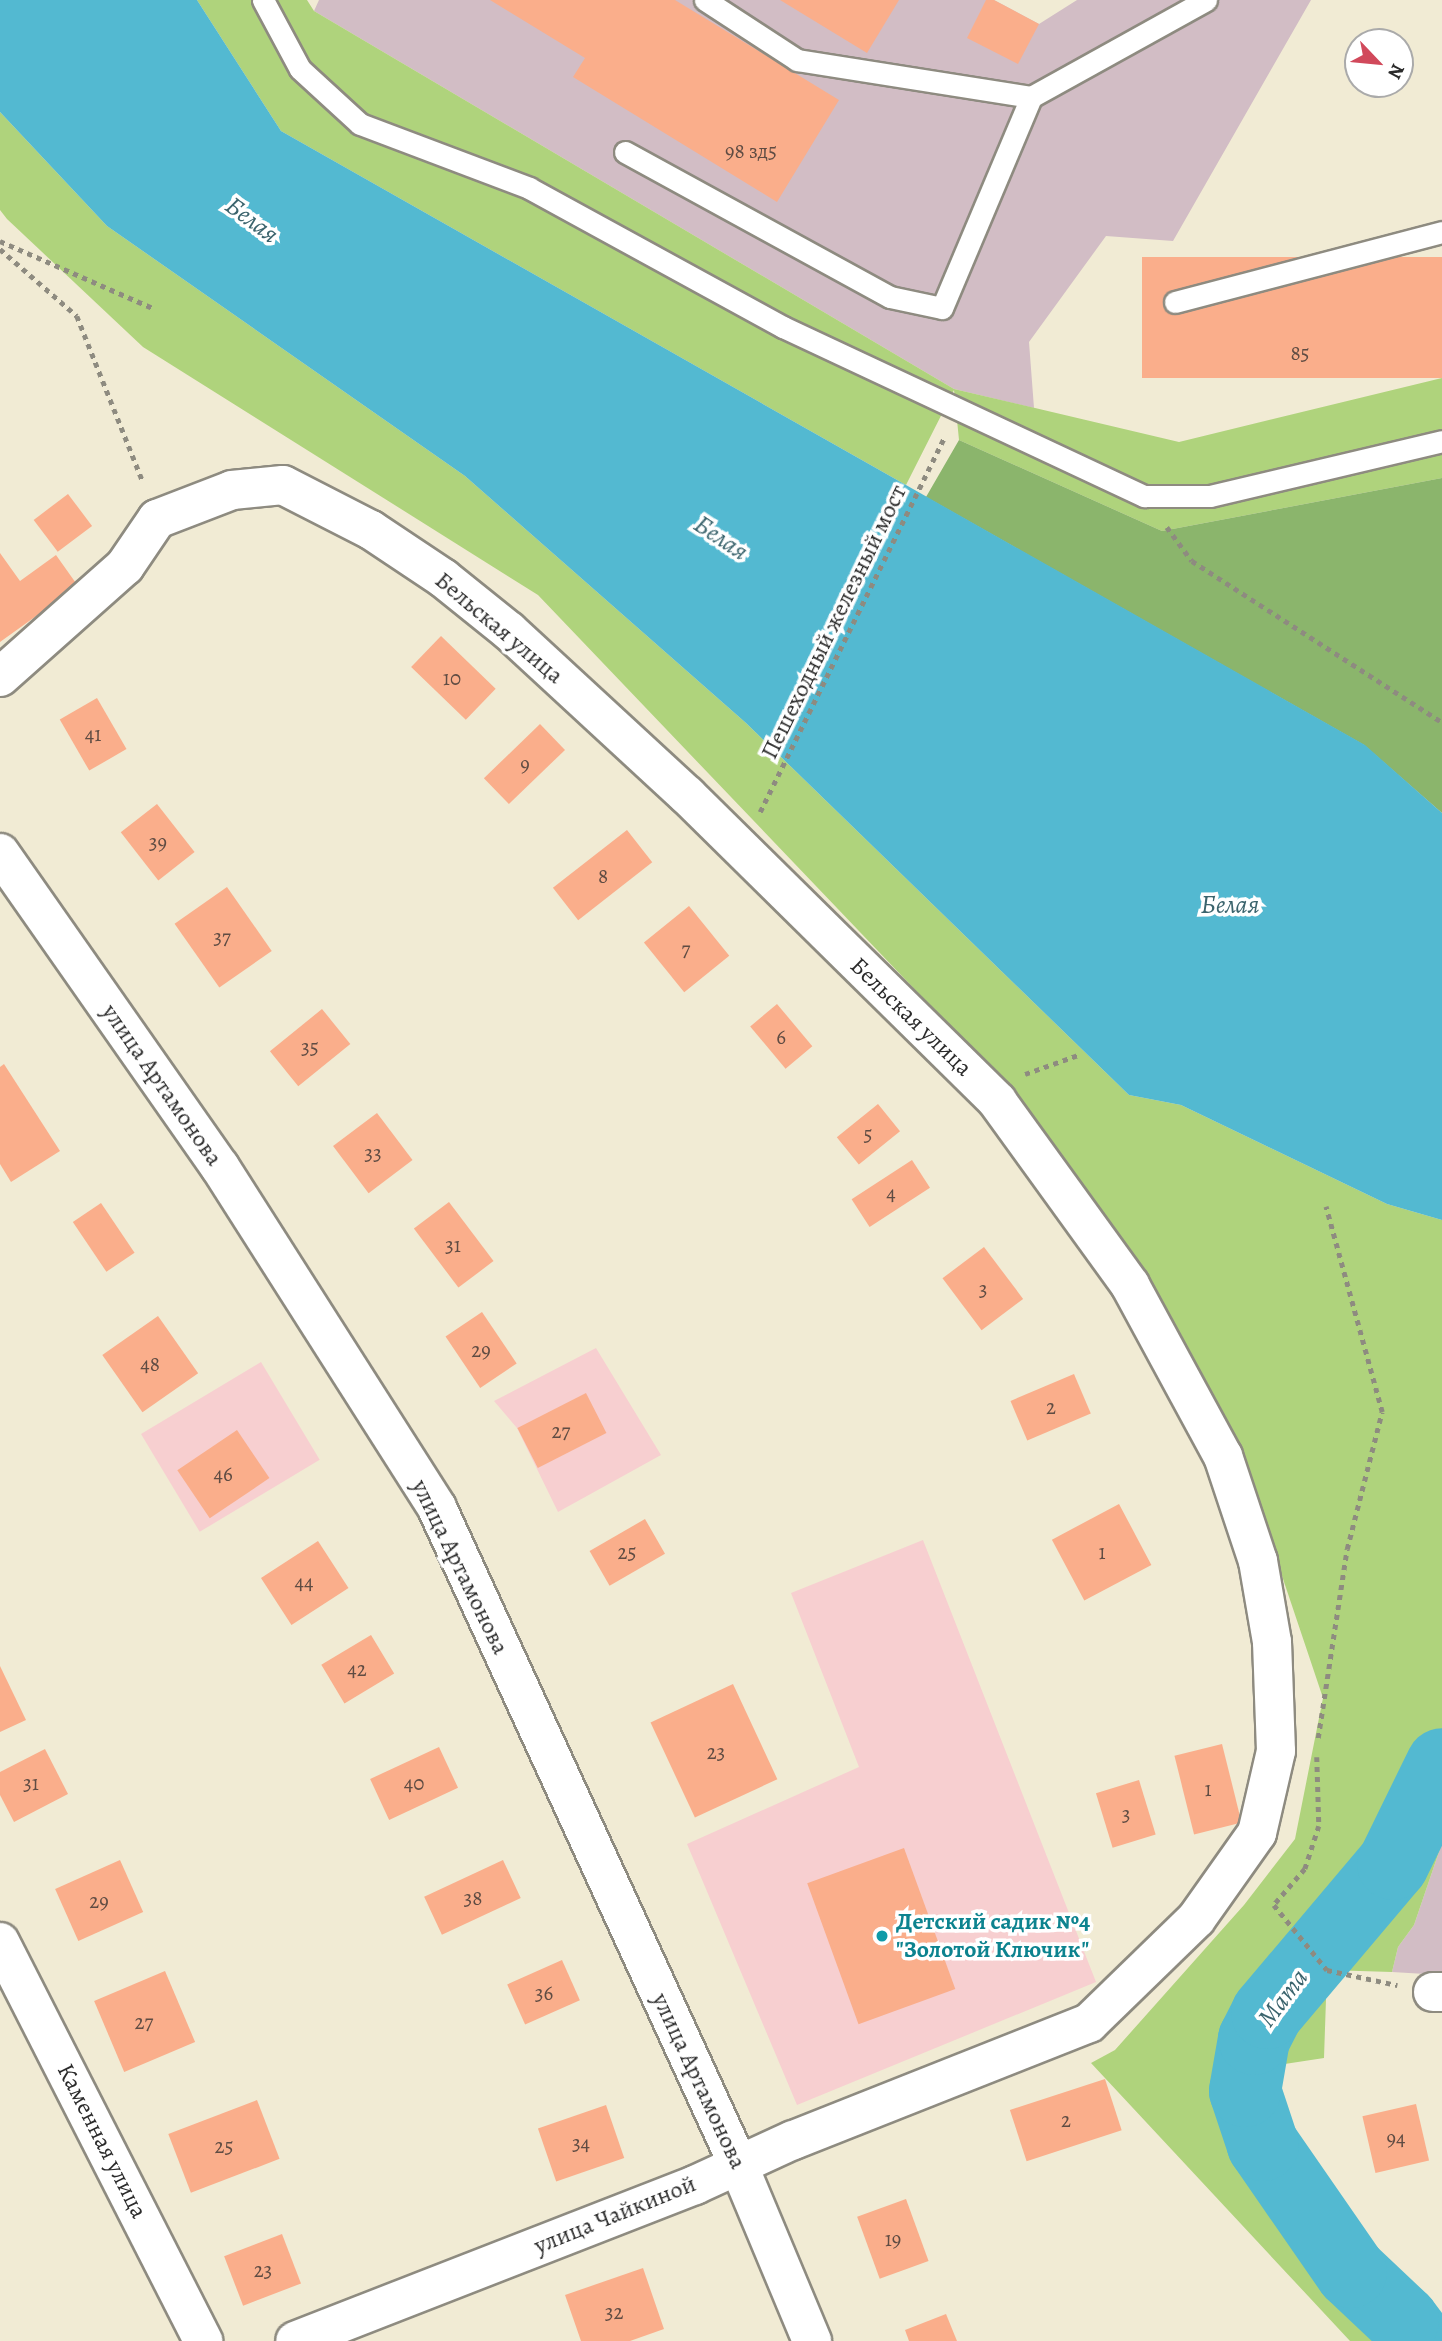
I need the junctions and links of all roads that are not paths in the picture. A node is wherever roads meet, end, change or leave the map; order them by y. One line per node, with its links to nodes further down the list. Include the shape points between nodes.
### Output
1 (263, 0): 8 (lane, via 300,69 360,124 529,188 783,327 1144,496 1210,496)
2 (705, 0): 4 (lane, via 797,60)
3 (1206, 0): 4 (lane)
4 (1031, 97): 5 (lane, via 942,308 890,297)
5 (625, 152)
6 (1442, 232): 7 (lane)
7 (1175, 302)
8 (1442, 441)
9 (0, 677): 12 (street, Бельская улица, via 125,566 158,519 232,490 283,485 371,530 443,578 509,631 742,848 997,1101 1130,1285 1223,1456 1258,1561 1272,1642 1276,1751 1257,1833 1196,1919)
10 (0, 853): 13 (street, улица Артамонова, via 220,1167 437,1508)
11 (0, 1942): 14 (street, Каменная улица)
12 (1089, 2023): 13 (street, улица Чайкиной)
13 (738, 2164): 15 (street, улица Чайкиной, via 695,2185); 16 (street, улица Артамонова)
14 (203, 2341)
15 (295, 2341)
16 (812, 2341)

